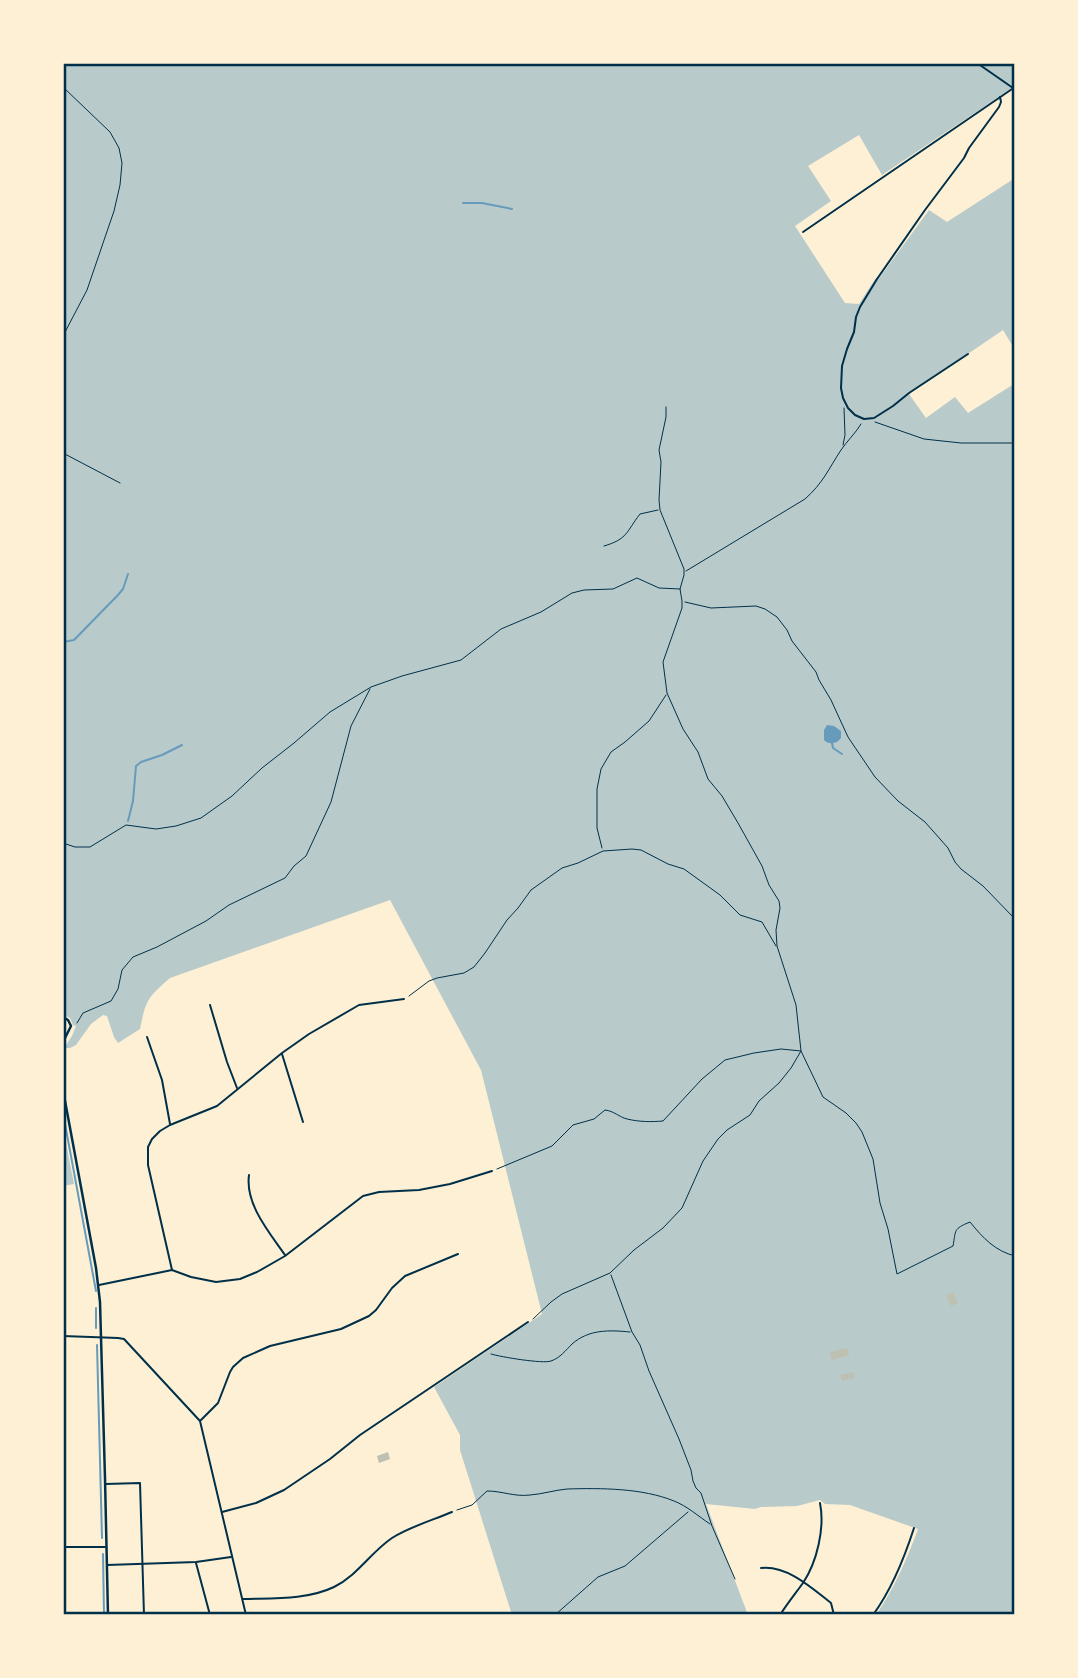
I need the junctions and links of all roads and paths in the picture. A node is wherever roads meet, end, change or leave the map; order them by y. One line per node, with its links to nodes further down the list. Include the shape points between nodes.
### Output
1 (977, 63): 3 (street)
2 (63, 87): 6 (path, via 110,132 121,163 114,211 92,277)
3 (1014, 88): 4 (street)
4 (1000, 97): 5 (street); 8 (street, via 999,107 860,307 842,366)
5 (803, 232)
6 (63, 336)
7 (968, 354): 11 (street)
8 (845, 404): 10 (street); 13 (path)
9 (666, 407): 16 (path, via 659,450)
10 (863, 419): 11 (street); 13 (path)
11 (870, 419): 12 (path, via 942,442)
12 (1015, 443)
13 (843, 448): 18 (path, via 820,485 805,499)
14 (63, 453): 15 (path)
15 (120, 482)
16 (660, 510): 17 (path, via 640,514 625,537); 18 (path)
17 (604, 546)
18 (684, 572): 19 (path)
19 (680, 589): 20 (path); 21 (path, via 659,588 638,578 613,589 572,593 501,629 461,660)
20 (682, 601): 22 (path, via 663,662); 25 (path, via 711,608 756,606 778,617 816,672 875,777 925,822 961,869)
21 (371, 687): 23 (path, via 330,712 201,818 156,829 126,825 90,847); 30 (path, via 351,726 331,802 306,856 285,878 133,957 122,970 111,1001 82,1014)
22 (667, 693): 24 (path, via 646,724 611,752 601,769 596,821); 26 (path, via 708,779 738,823 779,901)
23 (63, 843)
24 (603, 851): 26 (path, via 642,850 688,871 740,915 762,922); 27 (path, via 562,868 531,890 474,967 429,981)
25 (1015, 919)
26 (777, 946): 33 (path, via 796,1005)
27 (404, 999): 34 (street, via 359,1004)
28 (210, 1005): 35 (street)
29 (63, 1017): 30 (street)
30 (71, 1026): 32 (street)
31 (147, 1037): 39 (street, via 162,1080)
32 (63, 1041)
33 (801, 1051): 40 (path, via 781,1049 725,1060 663,1121 628,1119 606,1110 573,1125 552,1146); 44 (path, via 823,1097 862,1132 873,1158 897,1274 953,1247 956,1230 970,1222 993,1246); 46 (path, via 750,1115 718,1139 676,1214)
34 (282, 1053): 35 (street); 38 (street)
35 (237, 1089): 39 (street, via 217,1106)
36 (63, 1090): 37 (street)
37 (64, 1105): 47 (street)
38 (303, 1122)
39 (170, 1125): 45 (street, via 152,1139 147,1156)
40 (492, 1171): 43 (street, via 419,1190 363,1195)
41 (250, 1175): 43 (street, via 252,1200)
42 (458, 1254): 53 (street, via 405,1276 369,1316 243,1358 230,1372 218,1403)
43 (285, 1256): 45 (street, via 240,1279 216,1282)
44 (1015, 1256)
45 (172, 1270): 47 (street)
46 (610, 1273): 48 (path, via 562,1294); 49 (path)
47 (98, 1285): 51 (street)
48 (528, 1322): 52 (street)
49 (632, 1332): 52 (path, via 593,1332 546,1362); 59 (path)
50 (63, 1336): 51 (street)
51 (100, 1337): 53 (street, via 124,1339); 54 (street)
52 (483, 1352): 58 (street, via 280,1493)
53 (200, 1421): 58 (street)
54 (105, 1484): 62 (street); 65 (street, via 141,1483)
55 (820, 1503): 69 (street, via 820,1535)
56 (690, 1510): 57 (path, via 632,1490 565,1489 529,1496 487,1491 471,1505); 59 (path); 75 (path, via 625,1566 598,1577)
57 (452, 1512): 70 (street, via 394,1537 355,1574 333,1587 306,1595)
58 (221, 1513): 63 (street)
59 (712, 1526): 68 (path)
60 (914, 1528): 78 (street, via 900,1567)
61 (63, 1547): 62 (street)
62 (106, 1547): 66 (street)
63 (232, 1557): 64 (street); 70 (street)
64 (196, 1562): 65 (street); 73 (street)
65 (142, 1564): 66 (street); 72 (street)
66 (106, 1565): 71 (street)
67 (761, 1569): 69 (street, via 779,1569)
68 (735, 1579)
69 (803, 1582): 76 (street); 77 (street, via 831,1603)
70 (242, 1600): 74 (street)
71 (107, 1615)
72 (144, 1615)
73 (211, 1615)
74 (246, 1615)
75 (555, 1615)
76 (780, 1615)
77 (834, 1615)
78 (873, 1615)

